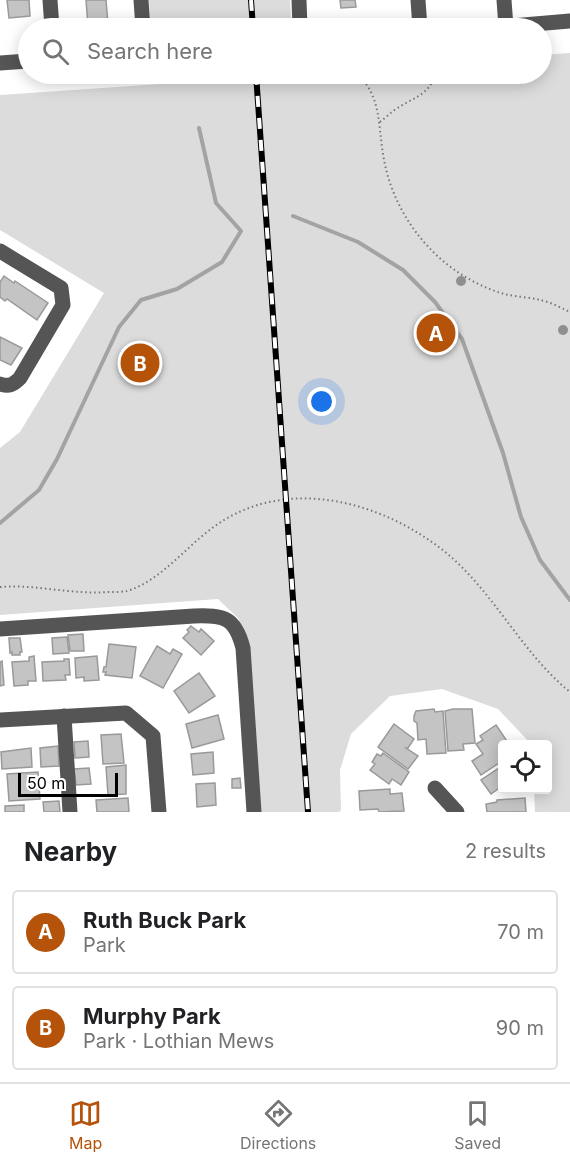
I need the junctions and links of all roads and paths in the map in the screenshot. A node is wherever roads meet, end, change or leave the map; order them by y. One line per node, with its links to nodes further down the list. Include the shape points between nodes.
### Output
1 (50, 0): 6 (street)
2 (141, 0): 7 (street)
3 (298, 0): 8 (street)
4 (418, 0): 9 (street)
5 (504, 0): 10 (street)
6 (51, 18)
7 (142, 18)
8 (299, 18)
9 (419, 18)
10 (505, 18)
11 (570, 21): 12 (street)
12 (552, 23)
13 (18, 62): 14 (street)
14 (0, 63)
15 (365, 84): 17 (path, via 378,108)
16 (431, 84): 17 (path, via 425,93 396,108)
17 (380, 122): 19 (path, via 384,161 398,205 417,235 440,259 468,278 504,294 543,301)
18 (0, 251): 20 (street, via 61,288 63,305 20,378 14,384)
19 (570, 312)
20 (0, 384)
21 (0, 587): 23 (path, via 94,593 126,591 147,582 225,518 247,508 287,499 340,501 394,519 419,532 449,556 475,579 553,678)
22 (0, 629): 29 (street, via 194,615 214,615 229,621 238,631 243,648)
23 (570, 692)
24 (64, 716): 25 (street); 27 (street); 28 (street, via 126,713 153,736)
25 (0, 720)
26 (435, 788): 30 (street)
27 (70, 812)
28 (159, 812)
29 (254, 812)
30 (457, 812)

